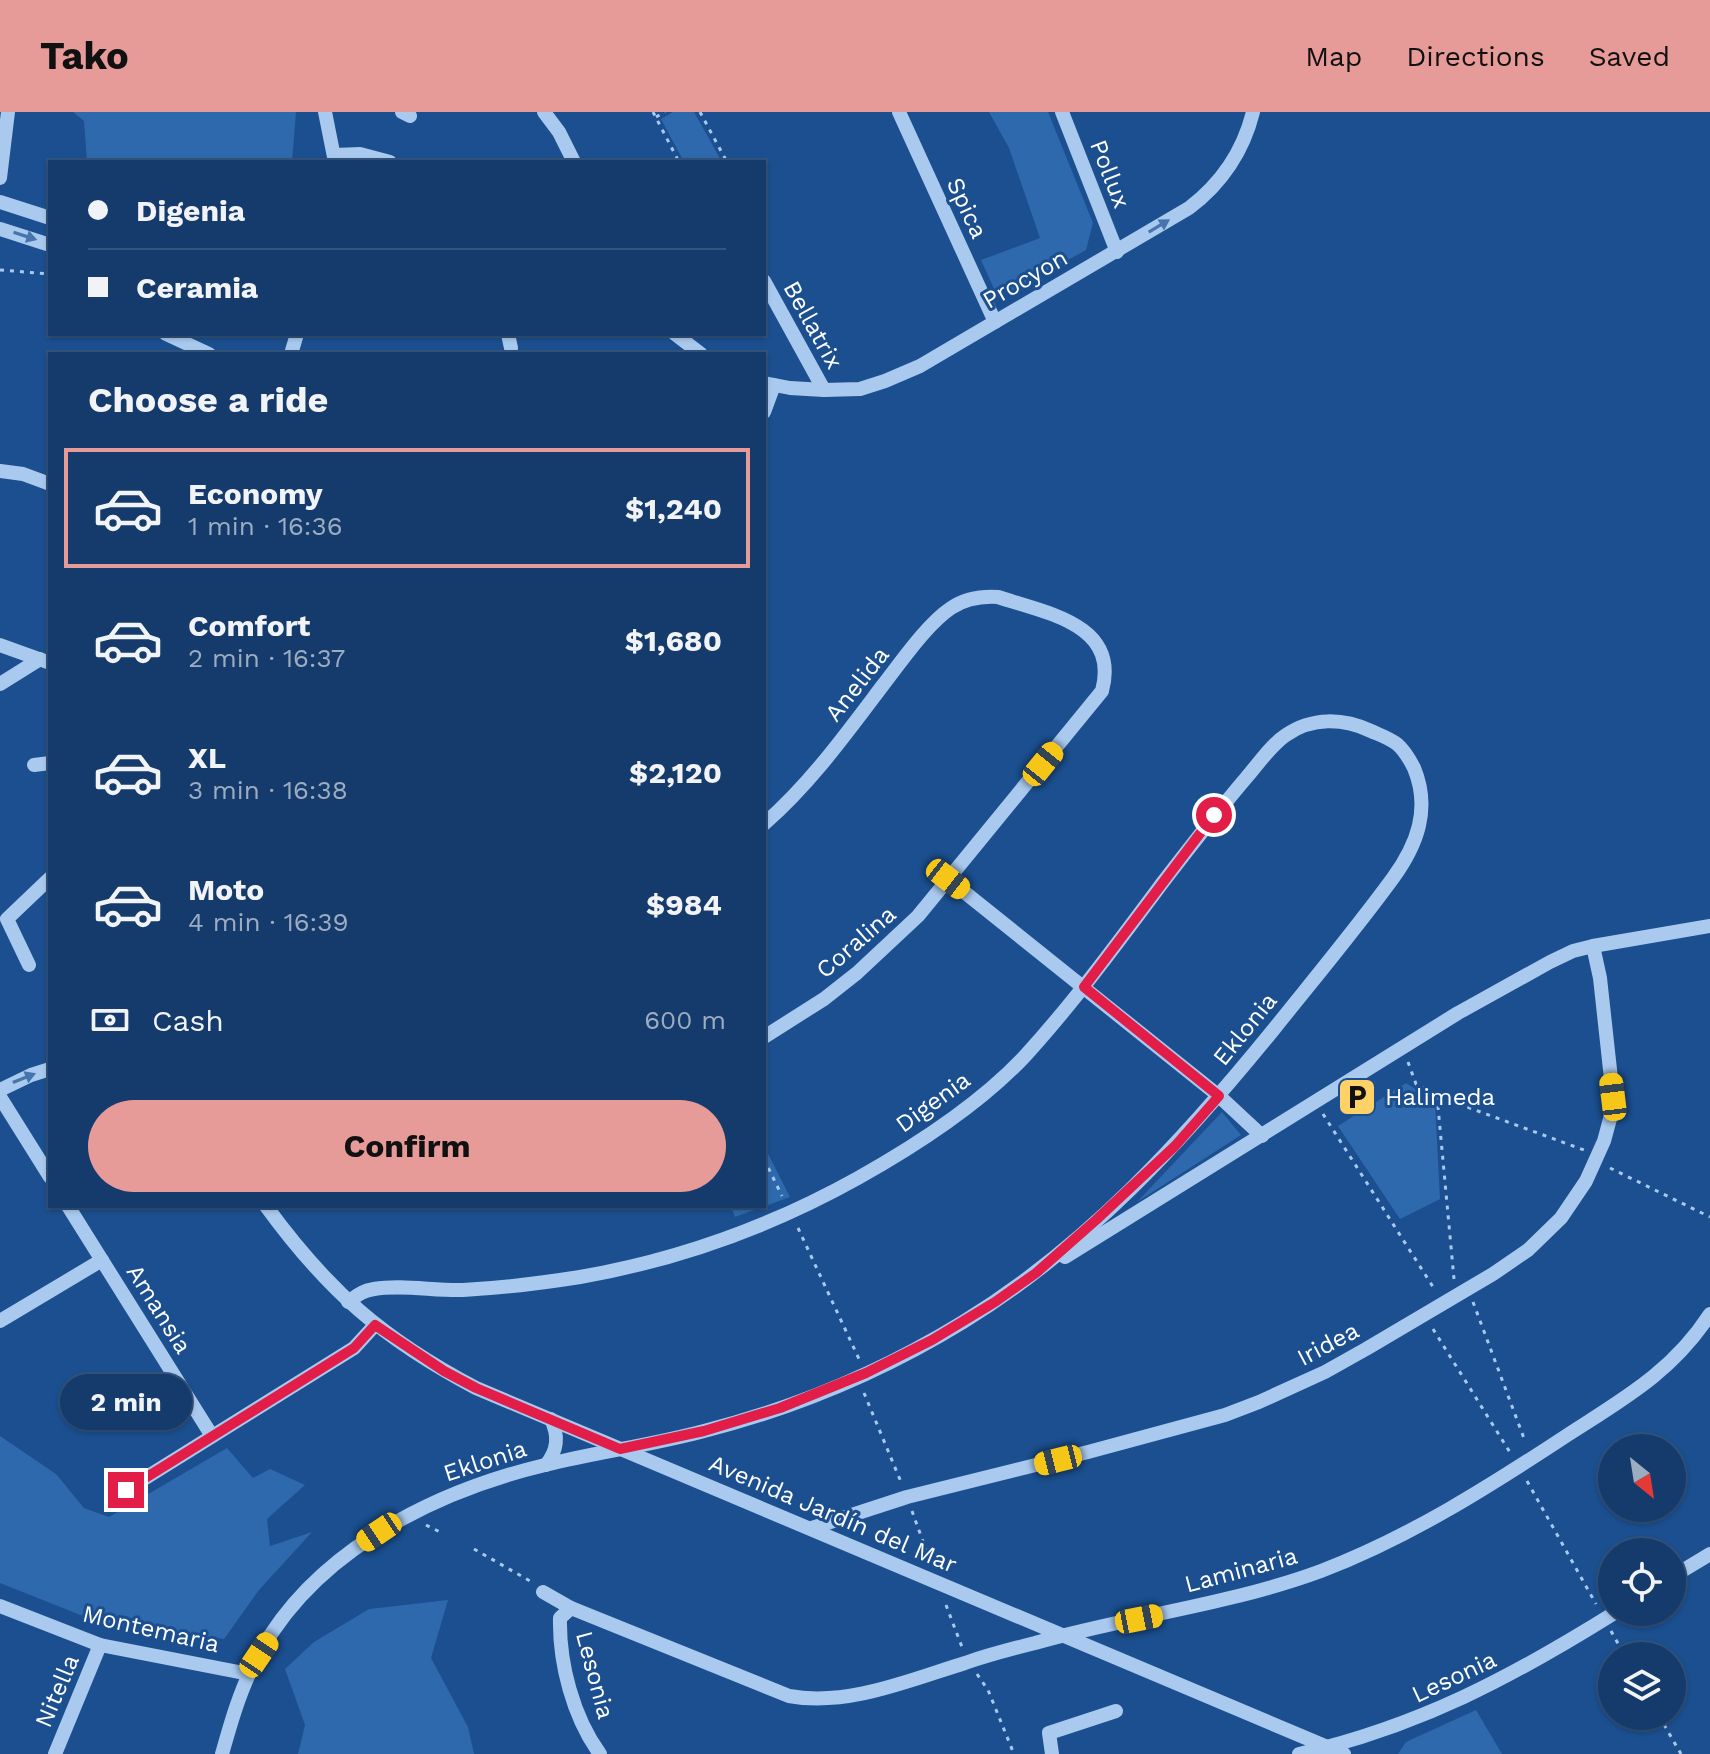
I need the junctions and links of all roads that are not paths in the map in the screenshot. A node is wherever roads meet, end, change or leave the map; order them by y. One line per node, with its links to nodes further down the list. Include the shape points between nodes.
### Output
1 (8, 112): 10 (street)
2 (325, 112): 7 (street)
3 (544, 112): 9 (street)
4 (899, 112): 17 (street, Spica)
5 (1062, 112): 15 (street, Pollux)
6 (1253, 112): 15 (street, Procyon, one-way to 6, via 1189,208 1217,184 1239,152)
7 (335, 159): 8 (street, via 360,154)
8 (382, 160)
9 (573, 160)
10 (0, 178)
11 (0, 202): 12 (street)
12 (48, 217)
13 (0, 229): 14 (street, one-way to 14)
14 (48, 244)
15 (1117, 252): 17 (street, Procyon)
16 (766, 285): 21 (street, Bellatrix)
17 (995, 322): 21 (street, Procyon, via 885,381 860,389)
18 (170, 336): 19 (street)
19 (205, 352)
20 (769, 384): 21 (street, Procyon)
21 (824, 390)
22 (0, 471): 23 (street)
23 (48, 483)
24 (998, 597): 31 (street, Anelida, via 962,602 942,615 826,761); 32 (street, Coralina, via 1088,632 1104,657 1105,680 1102,691)
25 (0, 645): 26 (street)
26 (45, 661): 27 (street)
27 (0, 684)
28 (1400, 746): 37 (street, Digenia, via 1356,724 1332,720 1307,724 1285,736 1214,815); 41 (street, Eklonia, via 1416,773 1422,801 1419,830 1408,857)
29 (48, 763): 30 (street)
30 (34, 765)
31 (766, 822)
32 (948, 879): 37 (street); 38 (street, Coralina, via 918,916 857,973)
33 (48, 880): 36 (street, via 7,919)
34 (1710, 926): 35 (street)
35 (1593, 946): 43 (street, via 1550,962); 58 (street, Iridea, via 1613,1097 1604,1141 1575,1200 1516,1258 1325,1372 1225,1415 907,1497)
36 (29, 965)
37 (1084, 987): 41 (street); 49 (street, Digenia, via 1020,1061 949,1120 872,1170 791,1212 707,1245 619,1269 463,1290 367,1289)
38 (766, 1036)
39 (48, 1070): 40 (street, one-way to 39)
40 (0, 1090)
41 (1219, 1096): 43 (street); 48 (street, Eklonia, via 1175,1146)
42 (0, 1097): 44 (street)
43 (1262, 1136): 48 (street)
44 (48, 1174)
45 (69, 1208): 47 (street, Amansia)
46 (267, 1208): 49 (street, Avenida Jardín del Mar)
47 (102, 1260): 51 (street); 54 (street, Amansia)
48 (1036, 1273): 55 (street, Eklonia, via 953,1328 862,1375 741,1421)
49 (348, 1302): 52 (street, Avenida Jardín del Mar)
50 (1710, 1314): 65 (street, Laminaria, via 1656,1376 1409,1533 1320,1571 1165,1614)
51 (0, 1321)
52 (375, 1325): 53 (street, Avenida Jardín del Mar, via 444,1371); 54 (street, via 354,1348)
53 (551, 1419): 55 (street, Avenida Jardín del Mar); 56 (street, via 557,1445)
54 (212, 1436): 57 (street)
55 (620, 1449): 56 (street, Eklonia); 58 (street, Avenida Jardín del Mar)
56 (546, 1465): 67 (street, Eklonia, via 448,1495 349,1553 292,1609)
57 (126, 1490)
58 (812, 1528): 65 (street, Avenida Jardín del Mar)
59 (1710, 1554): 60 (street)
60 (1686, 1569)
61 (543, 1592): 63 (street, Laminaria)
62 (0, 1606): 66 (street, Montemaria)
63 (571, 1608): 65 (street, Laminaria, via 767,1689 809,1700 901,1683); 72 (street, Lesonia, via 560,1618 559,1644 578,1713)
64 (1598, 1623): 69 (street, Lesonia, via 1482,1690 1388,1730)
65 (1061, 1635): 69 (street, Avenida Jardín del Mar)
66 (100, 1645): 67 (street, Montemaria); 70 (street, Nitella)
67 (249, 1674): 71 (street, Eklonia)
68 (1116, 1711): 73 (street, via 1049,1733)
69 (1329, 1747): 74 (street, Lesonia); 75 (street, Avenida Jardín del Mar)
70 (55, 1754)
71 (222, 1754)
72 (600, 1754)
73 (1052, 1754)
74 (1299, 1754)
75 (1344, 1754)

